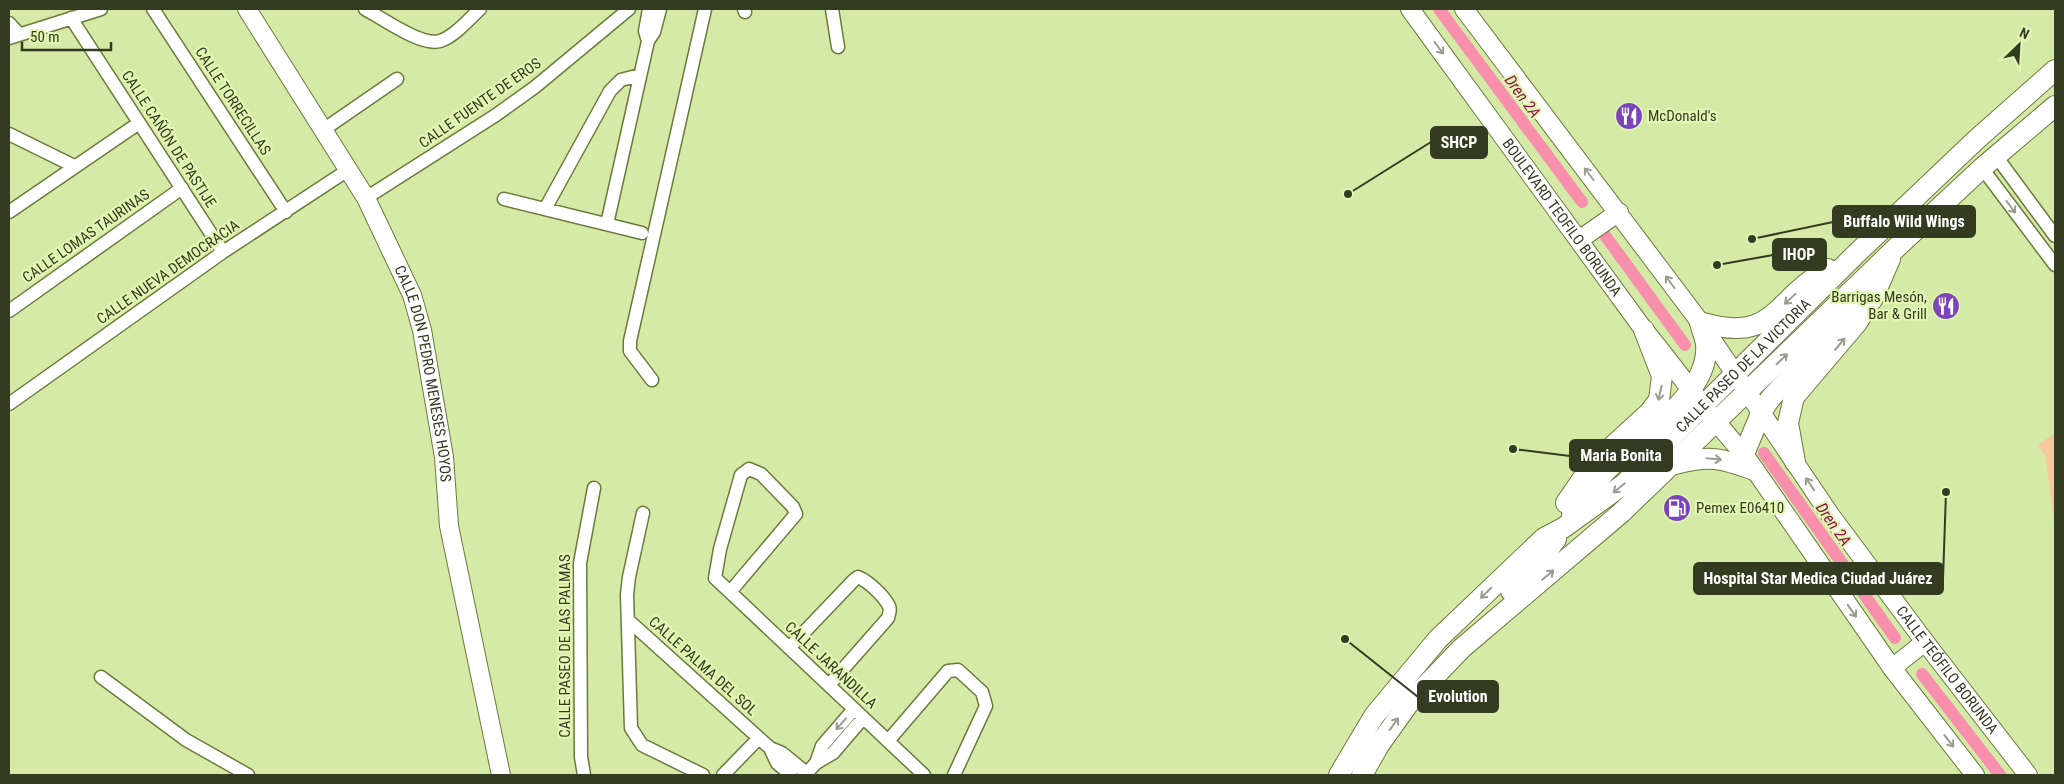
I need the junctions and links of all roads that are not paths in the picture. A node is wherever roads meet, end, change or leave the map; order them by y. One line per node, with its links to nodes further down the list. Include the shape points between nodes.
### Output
1 (101, 9): 13 (street)
2 (153, 9): 34 (street, CALLE TORRECILLAS)
3 (247, 9): 23 (main road, CALLE DON PEDRO MENESES HOYOS)
4 (365, 9): 5 (street, via 414,36 435,42 449,36)
5 (480, 9)
6 (630, 9): 30 (street, CALLE FUENTE DE EROS, via 496,115)
7 (649, 9): 16 (street, via 645,32)
8 (660, 9): 16 (street)
9 (705, 9): 49 (street, via 630,341 630,351)
10 (832, 9): 17 (street)
11 (1410, 9): 39 (main road, BOULEVARD TEOFILO BORUNDA, one-way to 39)
12 (1464, 9): 35 (main road, one-way to 12)
13 (72, 18): 15 (street); 22 (street, CALLE CAÑÓN DE PASTIJE)
14 (9, 23): 15 (street)
15 (14, 36)
16 (648, 41): 18 (street)
17 (838, 47)
18 (640, 75): 32 (street, via 621,80 610,91); 36 (street)
19 (2050, 75): 25 (main road, CALLE PASEO DE LA VICTORIA); 26 (main road, via 2024,115 1984,152 1981,160)
20 (397, 79): 23 (street)
21 (2055, 106): 26 (main road, CALLE PASEO DE LA VICTORIA)
22 (139, 123): 27 (street); 29 (street, CALLE CAÑÓN DE PASTIJE)
23 (322, 130): 28 (main road, CALLE DON PEDRO MENESES HOYOS)
24 (9, 134): 27 (street)
25 (1959, 156): 42 (main road, CALLE PASEO DE LA VICTORIA); 44 (main road, via 1953,178 1873,258)
26 (1989, 162): 38 (street); 40 (main road, CALLE PASEO DE LA VICTORIA); 43 (street, one-way to 43)
27 (74, 166): 33 (street)
28 (348, 170): 30 (main road, CALLE DON PEDRO MENESES HOYOS); 34 (street, CALLE NUEVA DEMOCRACIA)
29 (182, 188): 41 (street, CALLE CAÑÓN DE PASTIJE); 45 (street, CALLE LOMAS TAURINAS)
30 (366, 198): 76 (main road, CALLE DON PEDRO MENESES HOYOS, via 412,295 422,330 444,457 448,526)
31 (504, 199): 32 (street)
32 (545, 209): 36 (street)
33 (9, 212)
34 (286, 212): 41 (street, CALLE NUEVA DEMOCRACIA)
35 (1619, 212): 39 (main road); 46 (main road, one-way to 35)
36 (607, 224): 37 (street)
37 (642, 233)
38 (2055, 236)
39 (1579, 240): 47 (main road, BOULEVARD TEOFILO BORUNDA)
40 (1895, 249): 44 (main road, CALLE PASEO DE LA VICTORIA); 57 (main road, one-way to 40, via 1788,423 1794,397 1856,324 1873,298)
41 (223, 252): 52 (street, CALLE NUEVA DEMOCRACIA)
42 (1858, 252): 46 (main road, one-way to 46, via 1822,272 1758,324 1743,330); 48 (main road, CALLE PASEO DE LA VICTORIA)
43 (2055, 265)
44 (1861, 282): 51 (main road, CALLE PASEO DE LA VICTORIA, one-way to 44); 54 (main road, via 1845,317)
45 (9, 311)
46 (1700, 322): 48 (main road); 50 (main road, via 1705,350)
47 (1644, 330): 50 (main road, BOULEVARD TEOFILO BORUNDA); 62 (main road, one-way to 62, via 1661,371 1659,400 1592,465)
48 (1734, 374): 51 (main road); 53 (main road, CALLE PASEO DE LA VICTORIA)
49 (652, 380)
50 (1692, 389): 53 (main road, BOULEVARD TEOFILO BORUNDA); 61 (main road, via 1671,413 1610,466)
51 (1748, 393): 54 (main road, CALLE TEÓFILO BORUNDA); 55 (main road, CALLE PASEO DE LA VICTORIA)
52 (9, 404)
53 (1703, 405): 55 (main road, BOULEVARD TEOFILO BORUNDA); 61 (main road, CALLE PASEO DE LA VICTORIA, one-way to 61, via 1624,484)
54 (1762, 411): 56 (main road); 57 (main road, CALLE TEÓFILO BORUNDA)
55 (1716, 423): 56 (main road); 58 (main road, CALLE PASEO DE LA VICTORIA)
56 (1749, 462): 58 (main road, one-way to 56, via 1700,458); 68 (main road, one-way to 68)
57 (1795, 462): 65 (main road, CALLE TEÓFILO BORUNDA, one-way to 57)
58 (1674, 465): 67 (main road, CALLE PASEO DE LA VICTORIA, one-way to 58)
59 (594, 488): 77 (street, CALLE PASEO DE LAS PALMAS, via 580,563 581,757)
60 (643, 513): 64 (street, CALLE PALMA DEL SOL, via 628,576)
61 (1563, 528): 62 (main road, CALLE PASEO DE LA VICTORIA); 67 (main road, via 1540,561 1484,616)
62 (1544, 538): 84 (main road, CALLE PASEO DE LA VICTORIA, one-way to 84, via 1431,646 1362,732)
63 (730, 592): 63 (street, CALLE JARANDILLA, via 715,578 741,475 749,468 793,507 796,514); 66 (street, CALLE JARANDILLA)
64 (628, 620): 72 (street, CALLE PALMA DEL SOL); 78 (street, via 629,721 633,734 642,745)
65 (1925, 642): 68 (main road); 87 (main road, CALLE TEÓFILO BORUNDA)
66 (789, 648): 70 (street, CALLE JARANDILLA); 70 (street, via 854,580 858,577 864,580 889,605 888,618)
67 (1462, 648): 85 (main road, CALLE PASEO DE LA VICTORIA, one-way to 67, via 1378,745 1409,704)
68 (1892, 668): 86 (main road, one-way to 86)
69 (101, 677): 75 (street, via 186,740)
70 (829, 685): 71 (street, CALLE JARANDILLA)
71 (859, 714): 73 (street, CALLE JARANDILLA); 81 (street, via 833,753 816,763)
72 (759, 738): 74 (street, CALLE PALMA DEL SOL); 79 (street)
73 (888, 741): 82 (street, CALLE JARANDILLA); 83 (street, via 948,671 958,670 982,692 986,706)
74 (770, 748): 80 (street, CALLE PALMA DEL SOL, via 778,763); 81 (street, CALLE PALMA DEL SOL, via 782,753)
75 (248, 775)
76 (501, 775)
77 (584, 775)
78 (703, 775)
79 (723, 775)
80 (791, 775)
81 (807, 775)
82 (924, 775)
83 (954, 775)
84 (1339, 775)
85 (1362, 775)
86 (1975, 775)
87 (2028, 775)

